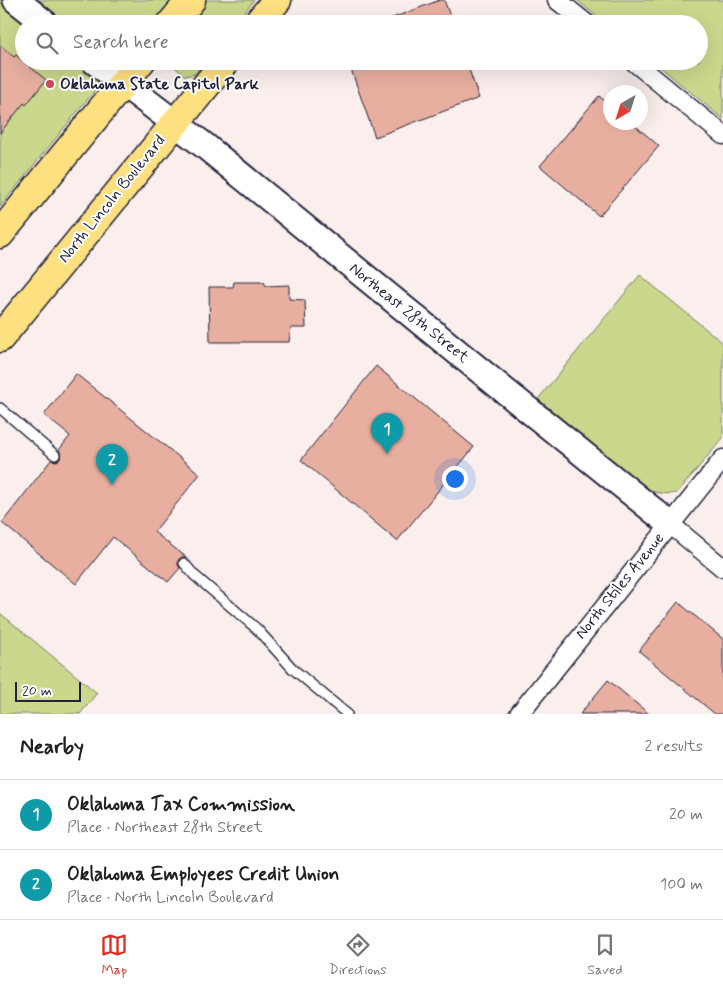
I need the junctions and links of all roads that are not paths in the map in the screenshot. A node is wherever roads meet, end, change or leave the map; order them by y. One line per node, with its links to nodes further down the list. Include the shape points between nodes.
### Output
1 (16, 0): 5 (street)
2 (190, 0): 6 (main road)
3 (277, 0): 7 (main road)
4 (557, 0): 8 (street)
5 (35, 15)
6 (178, 15)
7 (264, 15)
8 (576, 15)
9 (105, 70): 13 (street, Northeast 28th Street)
10 (134, 70): 13 (main road)
11 (218, 70): 14 (main road, North Lincoln Boulevard)
12 (644, 70): 15 (street)
13 (123, 84): 14 (street, Northeast 28th Street); 16 (main road)
14 (174, 123): 17 (main road, North Lincoln Boulevard); 21 (street, Northeast 28th Street)
15 (723, 135)
16 (0, 234)
17 (0, 338)
18 (0, 408): 19 (lane)
19 (55, 455)
20 (723, 458): 21 (street, North Stiles Avenue)
21 (670, 524): 23 (street, Northeast 28th Street); 25 (street, North Stiles Avenue)
22 (184, 563): 24 (lane, via 257,629 293,669)
23 (723, 567)
24 (347, 714)
25 (518, 714)

